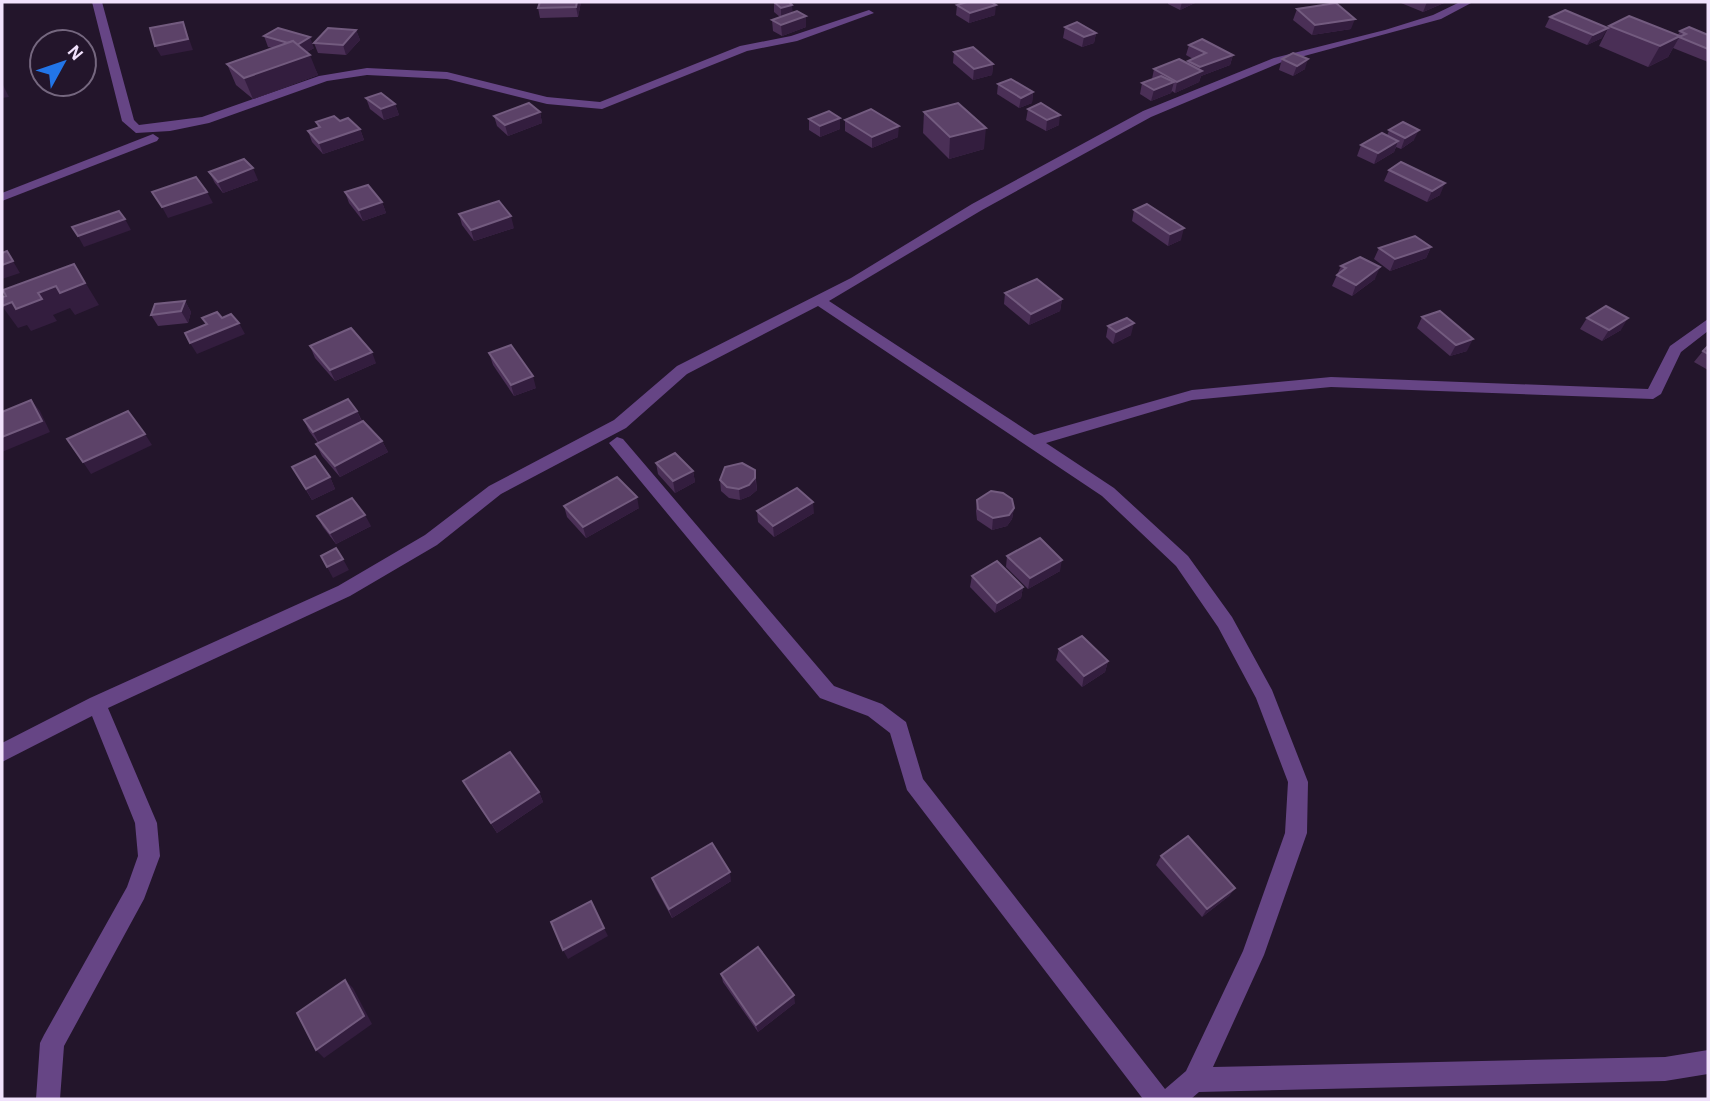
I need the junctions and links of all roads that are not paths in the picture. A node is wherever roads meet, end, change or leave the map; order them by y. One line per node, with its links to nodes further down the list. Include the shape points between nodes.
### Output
1 (97, 2): 3 (street, via 128,121 136,129 160,130 356,71 456,76 572,105 602,105 744,48 793,39)
2 (1468, 2): 6 (street, via 1389,33 1278,60 1147,114)
3 (869, 13)
4 (153, 138): 5 (street)
5 (2, 197)
6 (818, 300): 8 (street); 10 (street, via 682,370 620,424 495,490 431,540 344,591)
7 (1708, 324): 8 (street, via 1675,349 1653,394 1331,382 1192,395)
8 (1034, 441): 13 (street, via 1108,492 1182,561 1225,622 1265,696 1298,782 1296,833 1253,955)
9 (617, 443): 15 (street, via 827,692 875,710 899,728 915,783)
10 (97, 705): 11 (street); 14 (street, via 146,823 149,856 136,892 52,1043)
11 (2, 753)
12 (1708, 1062): 13 (street, via 1665,1069)
13 (1195, 1080): 16 (street)
14 (48, 1099)
15 (1158, 1099)
16 (1172, 1099)

